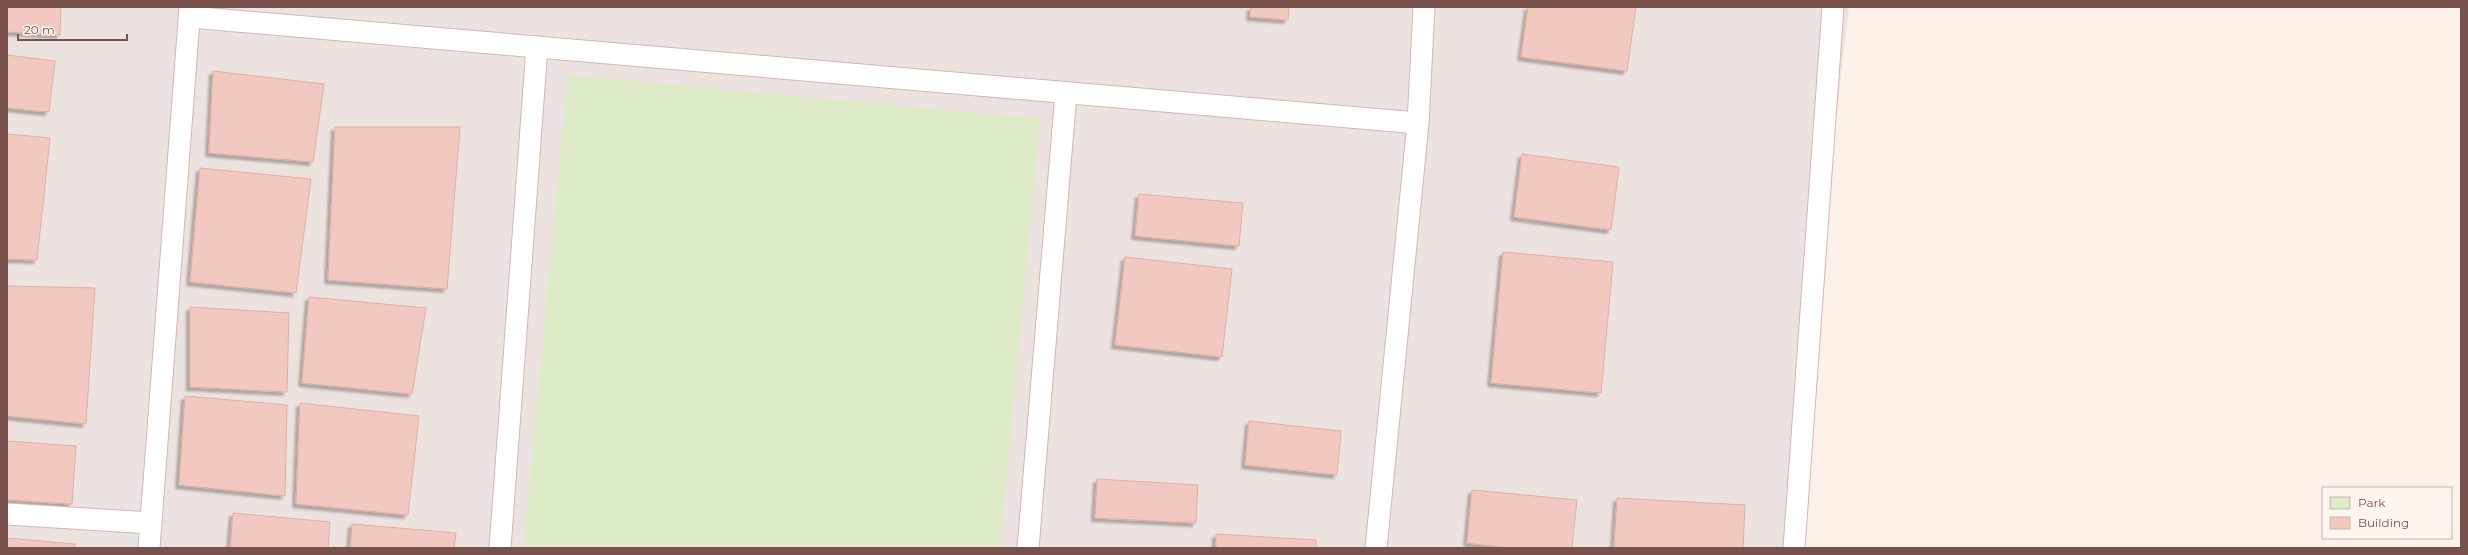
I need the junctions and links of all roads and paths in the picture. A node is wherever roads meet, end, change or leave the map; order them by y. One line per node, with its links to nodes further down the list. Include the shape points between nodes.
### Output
1 (1424, 7): 6 (lane)
2 (1833, 7): 13 (lane)
3 (190, 12): 4 (lane); 8 (lane)
4 (537, 47): 5 (lane); 10 (lane)
5 (1066, 93): 6 (lane); 11 (lane)
6 (1418, 123): 12 (lane)
7 (7, 514): 8 (lane)
8 (151, 523): 9 (lane)
9 (149, 548)
10 (500, 548)
11 (1028, 548)
12 (1376, 548)
13 (1794, 548)

